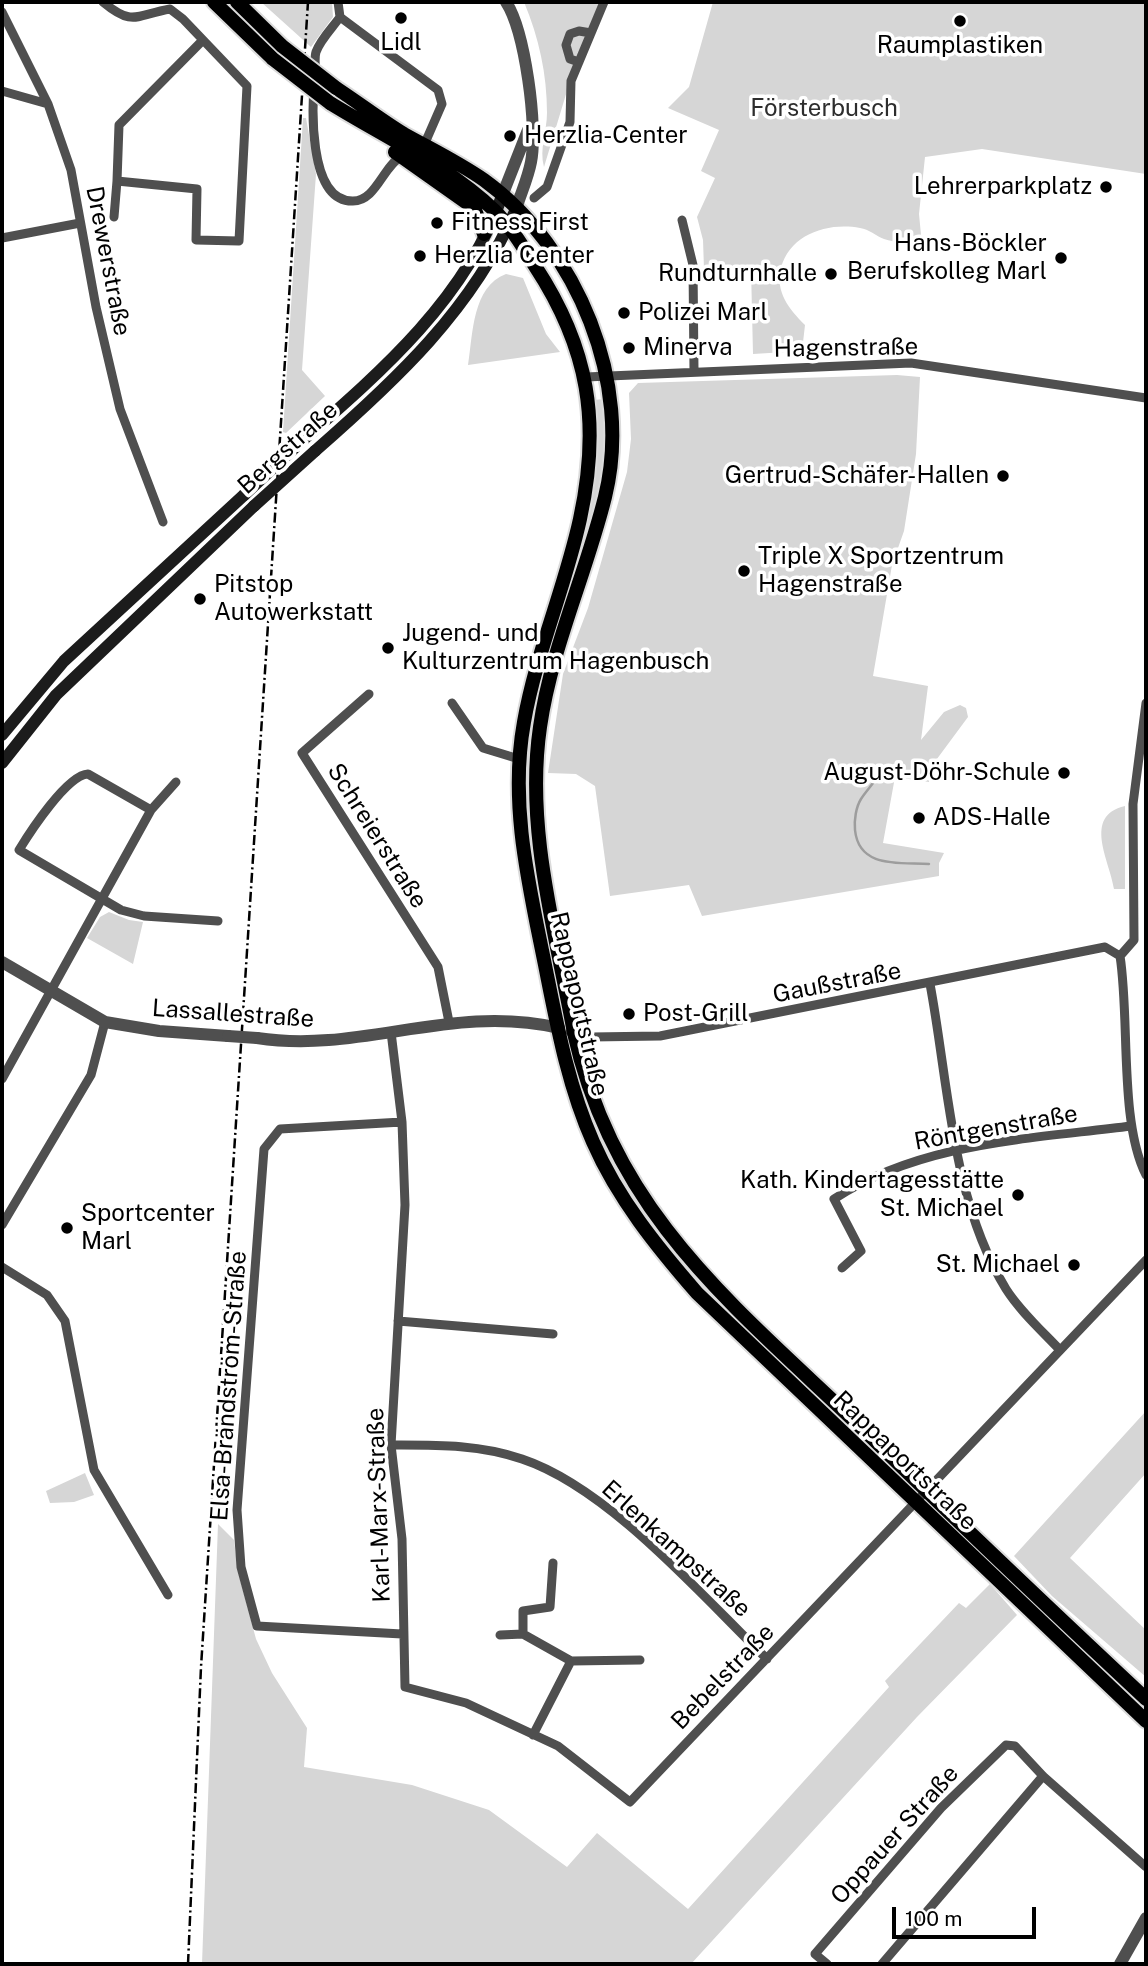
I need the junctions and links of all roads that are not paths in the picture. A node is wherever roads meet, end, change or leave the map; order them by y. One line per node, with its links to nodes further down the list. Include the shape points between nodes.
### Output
1 (103, 2): 10 (street, via 125,18 137,20 170,9)
2 (214, 2): 16 (main road, bridge, via 274,59)
3 (237, 2): 15 (main road, Rappaportstraße, bridge, via 336,89)
4 (338, 2): 8 (street)
5 (506, 2): 14 (street, Bergstraße, via 520,32)
6 (604, 2): 9 (street)
7 (2, 12): 13 (street, Drewerstraße)
8 (340, 16): 15 (street, via 438,90 442,104); 16 (street, via 315,55 313,129 326,183 342,200 359,200 370,193 391,162)
9 (591, 33): 11 (street); 11 (street, via 570,34 566,45 570,59)
10 (202, 41): 17 (street, via 119,125); 17 (street, via 247,86 239,241 196,240 197,189)
11 (579, 62): 19 (street, via 571,81 570,122 547,187)
12 (2, 91): 13 (street)
13 (48, 104): 24 (street, Drewerstraße, via 71,170)
14 (531, 123): 18 (street, Bergstraße); 20 (street, Bergstraße, via 532,159)
15 (425, 143): 18 (main road, Rappaportstraße)
16 (406, 154): 21 (main road, Rappaportstraße); 26 (main road, via 475,210)
17 (117, 181): 22 (street)
18 (502, 196): 20 (main road, Rappaportstraße); 21 (main road, Bergstraße)
19 (534, 198)
20 (516, 209): 25 (main road, Bergstraße); 29 (main road, Rappaportstraße, via 557,259 576,291)
21 (496, 212): 25 (main road, Rappaportstraße); 26 (main road, Bergstraße)
22 (114, 217)
23 (682, 220): 28 (street, via 693,265)
24 (80, 223): 27 (street); 32 (street, Drewerstraße, via 120,409)
25 (509, 227): 30 (main road, Rappaportstraße, via 559,304); 38 (main road, Bergstraße, bridge, via 456,311 416,357 56,695)
26 (484, 234): 36 (main road, Bergstraße, bridge, via 443,302 398,355 54,671)
27 (2, 238)
28 (694, 371): 29 (street, Hagenstraße); 31 (street, Hagenstraße, via 911,363)
29 (607, 375): 30 (street, Hagenstraße); 51 (main road, Rappaportstraße, via 614,425 606,494 540,725 535,778 537,832)
30 (586, 377): 37 (main road, Rappaportstraße, via 590,441 581,517 529,694)
31 (1146, 398)
32 (163, 522)
33 (369, 694): 47 (street, Schreierstraße, via 302,753 438,967)
34 (452, 703): 37 (street, via 483,748)
35 (1146, 703): 43 (street, via 1133,804 1134,940)
36 (2, 735)
37 (519, 759): 49 (main road, Rappaportstraße, via 526,871)
38 (2, 763)
39 (176, 782): 40 (street)
40 (151, 810): 41 (street); 41 (street, via 88,774 80,774 19,850)
41 (103, 898): 42 (street, via 121,911 144,916); 46 (street)
42 (218, 921)
43 (1119, 956): 45 (street, Gaußstraße, via 1105,947); 54 (street)
44 (2, 962): 46 (street, Lassallestraße)
45 (930, 984): 51 (street, Gaußstraße, via 660,1036); 55 (street)
46 (50, 988): 48 (street, Lassallestraße); 52 (street)
47 (449, 1022): 49 (street, Lassallestraße, via 527,1021); 50 (street, Lassallestraße)
48 (105, 1023): 50 (street, Lassallestraße, bridge, via 288,1043); 57 (street, via 91,1075)
49 (559, 1028): 51 (street, Gaußstraße); 65 (main road, Rappaportstraße, via 564,1059 593,1143 638,1222 697,1293)
50 (391, 1032): 53 (street, Karl-Marx-Straße)
51 (574, 1033): 65 (main road, Rappaportstraße, via 605,1129 651,1211 685,1255)
52 (2, 1079)
53 (402, 1122): 61 (street, Karl-Marx-Straße, via 405,1205); 69 (street, Elsa-Brändström-Straße, via 280,1129 264,1149 237,1510 242,1567 257,1626)
54 (1131, 1125): 55 (street, Röntgenstraße); 56 (street)
55 (957, 1149): 60 (street, Röntgenstraße, via 903,1165 834,1199 860,1251); 63 (street, via 976,1229 1006,1288)
56 (1146, 1175)
57 (2, 1225)
58 (1146, 1260): 63 (street, Bebelstraße)
59 (2, 1267): 67 (street, via 47,1295 65,1321 94,1470)
60 (842, 1268)
61 (398, 1321): 62 (street); 64 (street, Karl-Marx-Straße)
62 (554, 1334)
63 (1059, 1349): 65 (street, Bebelstraße)
64 (391, 1445): 69 (street, Karl-Marx-Straße, via 402,1539); 71 (street, Erlenkampstraße, via 458,1445 497,1453 523,1459 578,1486 628,1525)
65 (921, 1498): 71 (street, Bebelstraße); 75 (main road, Rappaportstraße); 76 (main road, Rappaportstraße)
66 (553, 1563): 68 (street, via 550,1607 523,1611)
67 (167, 1595)
68 (523, 1633): 70 (street); 73 (street)
69 (402, 1634): 74 (street, Karl-Marx-Straße)
70 (500, 1635)
71 (767, 1659): 77 (street, Bebelstraße, via 630,1802 558,1746)
72 (640, 1660): 73 (street)
73 (570, 1661): 77 (street)
74 (405, 1687): 77 (street, Bebelstraße, via 466,1703)
75 (1146, 1699)
76 (1146, 1721)
77 (533, 1735)
78 (1043, 1776): 79 (street); 81 (street, Oppauer Straße, via 1016,1745 1006,1745 940,1808 815,1954); 82 (street)
79 (1146, 1867)
80 (1146, 1918): 83 (street)
81 (827, 1964)
82 (882, 1964)
83 (1120, 1964)

